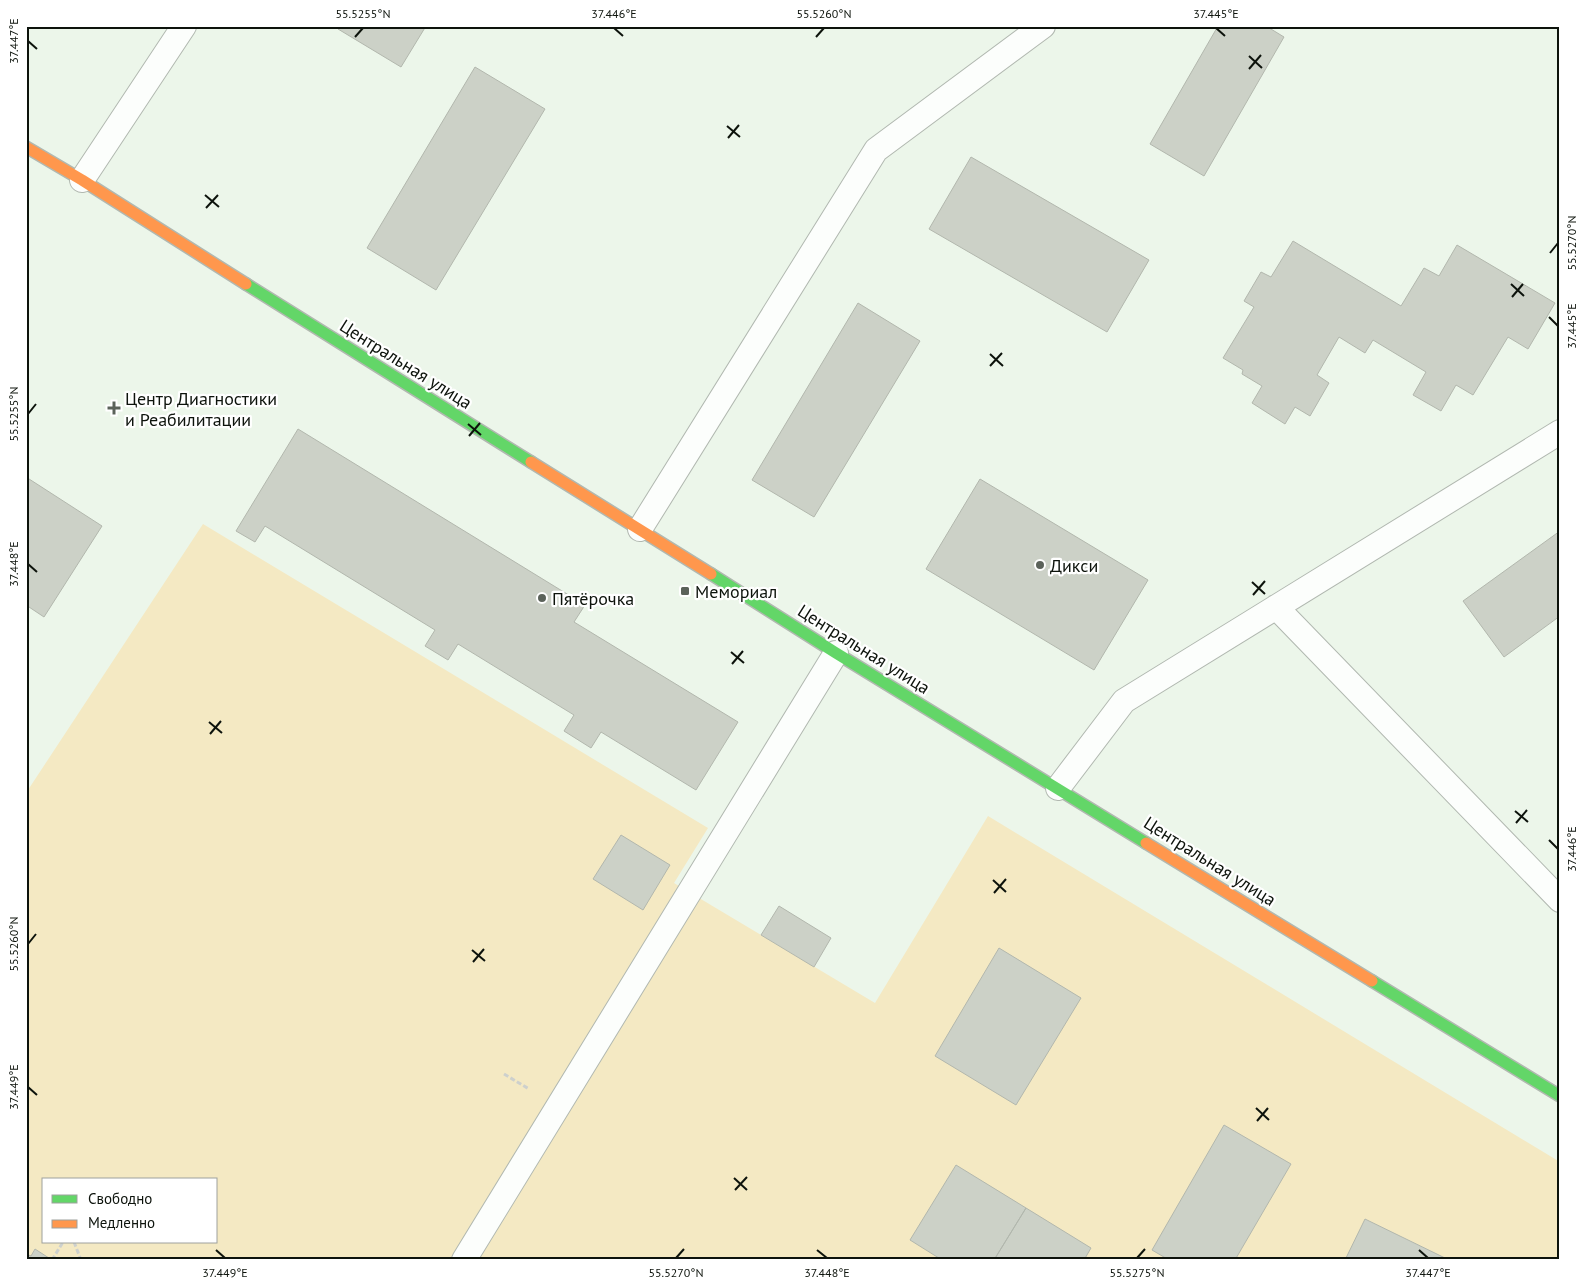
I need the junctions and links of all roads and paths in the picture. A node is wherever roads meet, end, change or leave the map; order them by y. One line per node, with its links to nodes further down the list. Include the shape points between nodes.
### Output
1 (184, 26): 4 (lane)
2 (1043, 26): 6 (lane, via 876,150)
3 (26, 147): 4 (main road, Центральная улица)
4 (82, 180): 6 (main road, Центральная улица)
5 (1560, 432): 7 (lane)
6 (640, 529): 8 (main road, Центральная улица)
7 (1276, 607): 9 (lane, via 1124,701); 10 (lane)
8 (836, 654): 9 (main road, Центральная улица); 16 (lane)
9 (1058, 788): 11 (main road, Центральная улица)
10 (1560, 900)
11 (1560, 1096)
12 (62, 1244): 14 (path)
13 (75, 1244): 15 (path)
14 (52, 1260)
15 (81, 1260)
16 (464, 1260)

